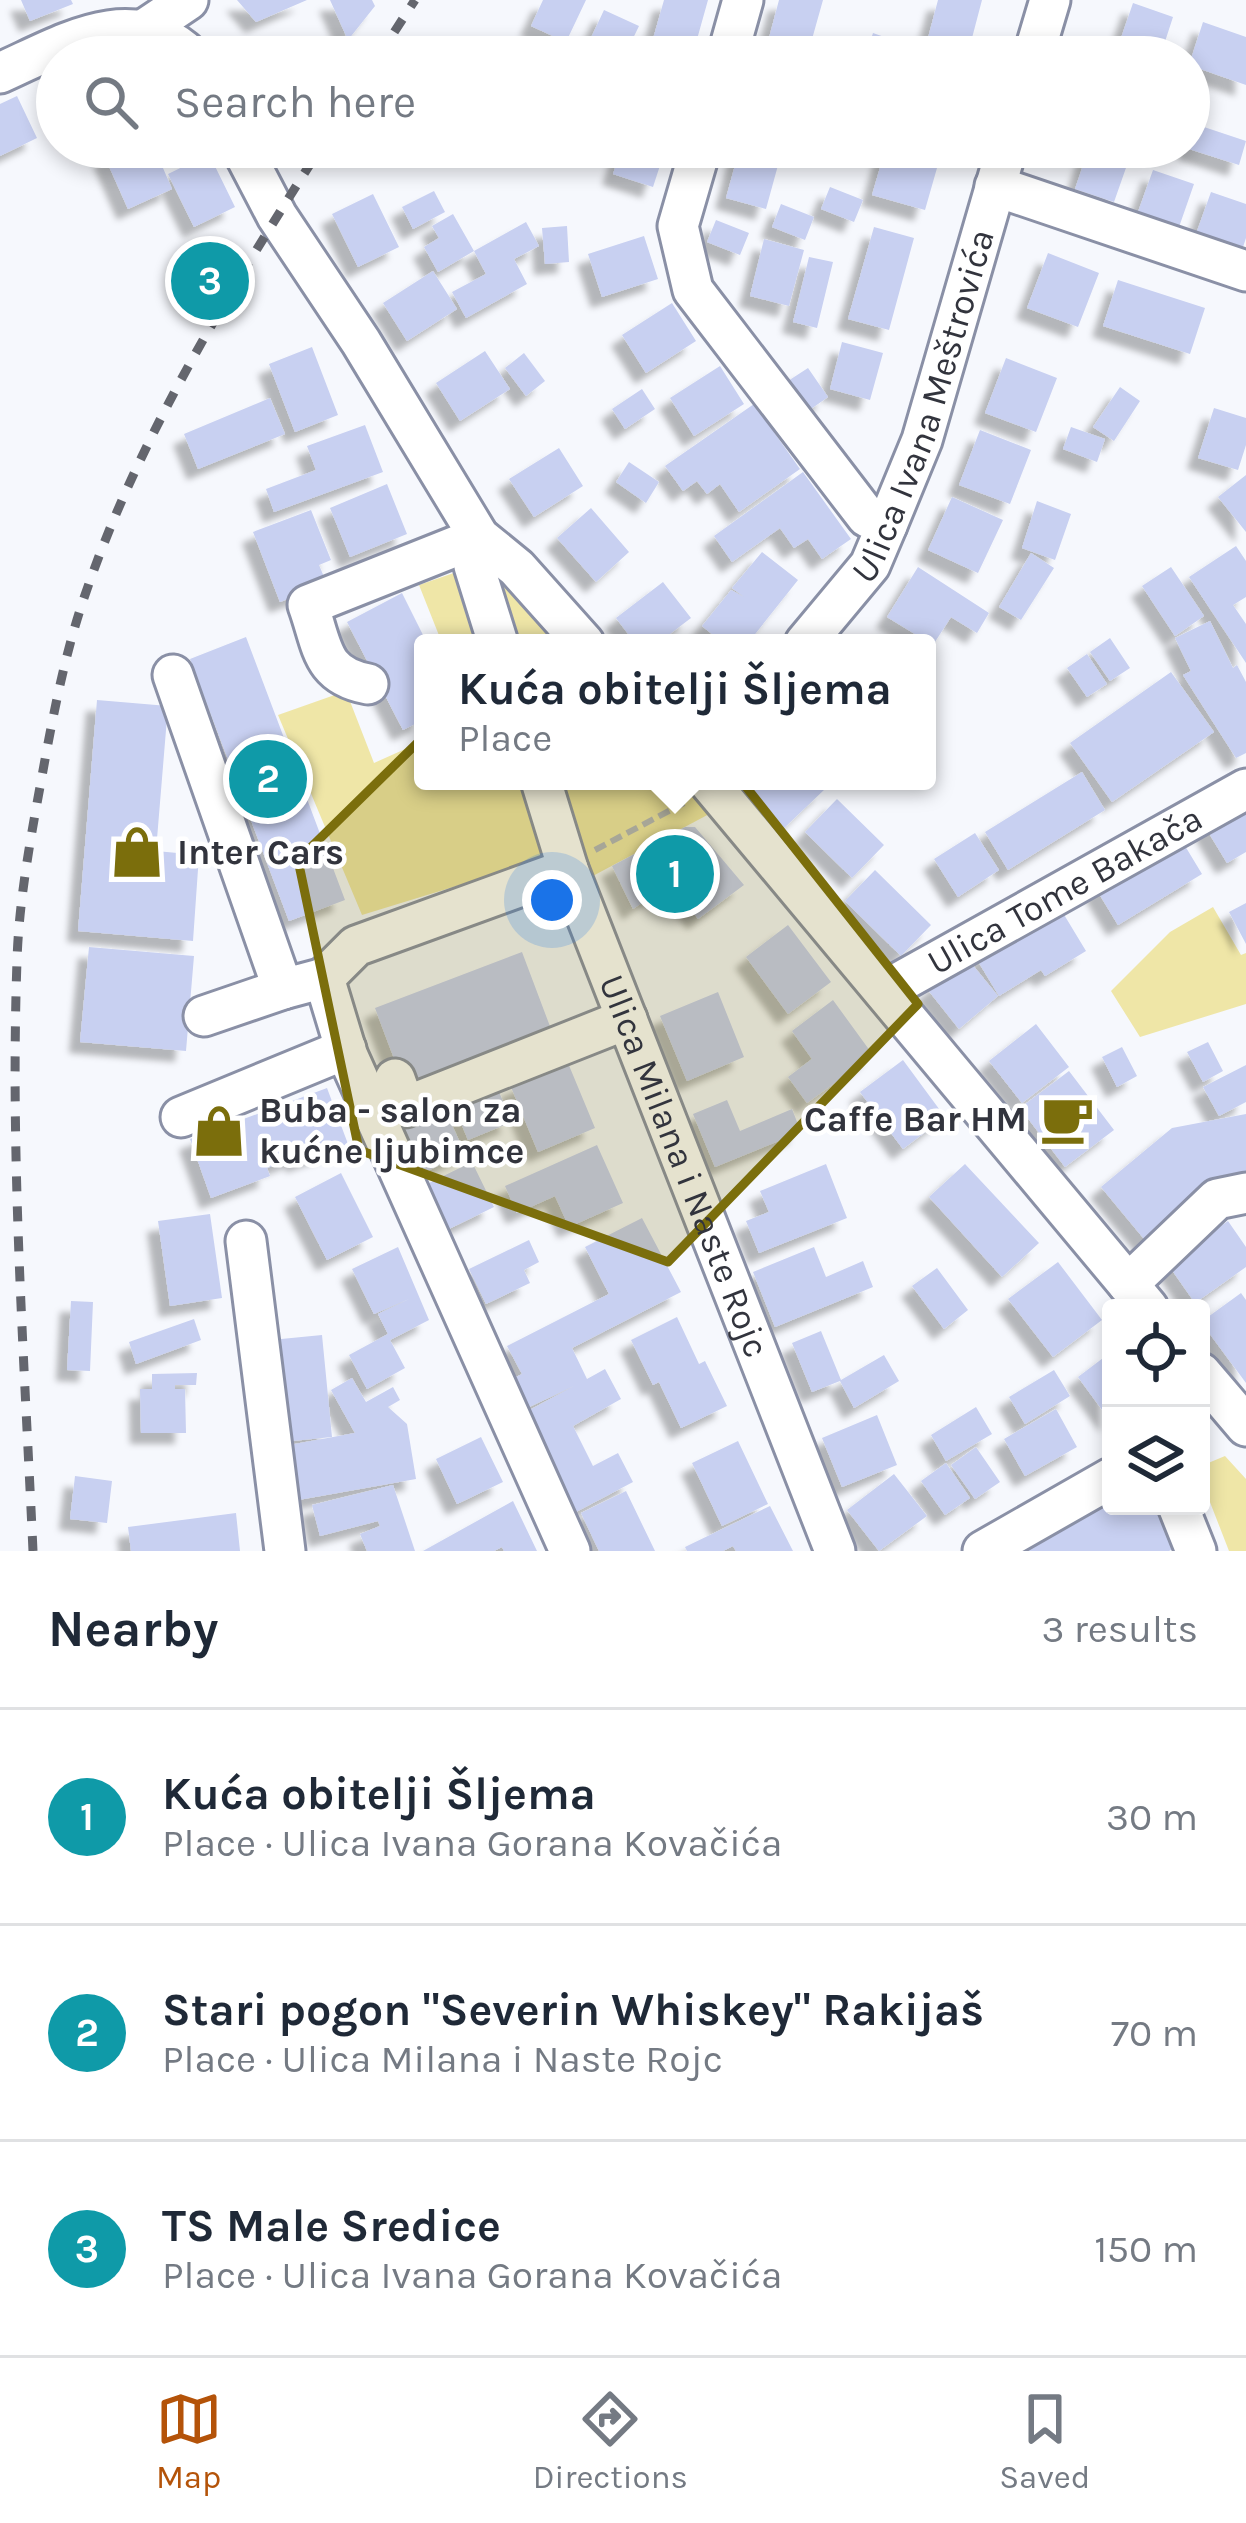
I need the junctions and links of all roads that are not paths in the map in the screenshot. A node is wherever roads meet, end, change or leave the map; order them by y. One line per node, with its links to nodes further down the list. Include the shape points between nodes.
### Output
1 (188, 0): 4 (street)
2 (743, 0): 7 (street)
3 (1050, 0): 8 (street)
4 (145, 28): 5 (street); 6 (street)
5 (84, 36)
6 (164, 36)
7 (733, 36)
8 (1039, 36)
9 (36, 57): 10 (street)
10 (0, 73)
11 (252, 168): 17 (street)
12 (695, 168): 16 (street, via 678,226 693,290 867,517)
13 (1001, 168): 14 (street, Ulica Ivana Meštrovića)
14 (995, 186): 15 (street); 16 (street, Ulica Ivana Meštrovića, via 922,440)
15 (1246, 271)
16 (887, 525): 20 (street, Ulica Ivana Meštrovića, via 870,566)
17 (479, 537): 18 (street, via 474,566); 19 (street); 22 (street, via 308,605 331,669)
18 (495, 634)
19 (576, 634)
20 (813, 634)
21 (173, 675): 28 (street)
22 (368, 685)
23 (1246, 789): 29 (street, Ulica Tome Bakača)
24 (544, 790): 26 (street, Ulica Milana i Naste Rojc)
25 (716, 790): 29 (street)
26 (567, 867): 27 (street, via 356,946); 31 (street, Ulica Milana i Naste Rojc)
27 (324, 978): 28 (street); 32 (street)
28 (284, 988): 30 (street)
29 (884, 991): 37 (street)
30 (204, 1016)
31 (627, 1019): 33 (street, via 405,1107); 44 (street, Ulica Milana i Naste Rojc)
32 (346, 1049): 34 (street); 43 (street)
33 (395, 1078)
34 (181, 1117)
35 (1246, 1192): 37 (street, via 1217,1199)
36 (246, 1241): 42 (street)
37 (1138, 1296)
38 (1210, 1390): 39 (street)
39 (1225, 1419)
40 (1102, 1483): 45 (street)
41 (1182, 1515): 46 (street)
42 (285, 1551)
43 (570, 1551)
44 (835, 1551)
45 (983, 1551)
46 (1196, 1551)

